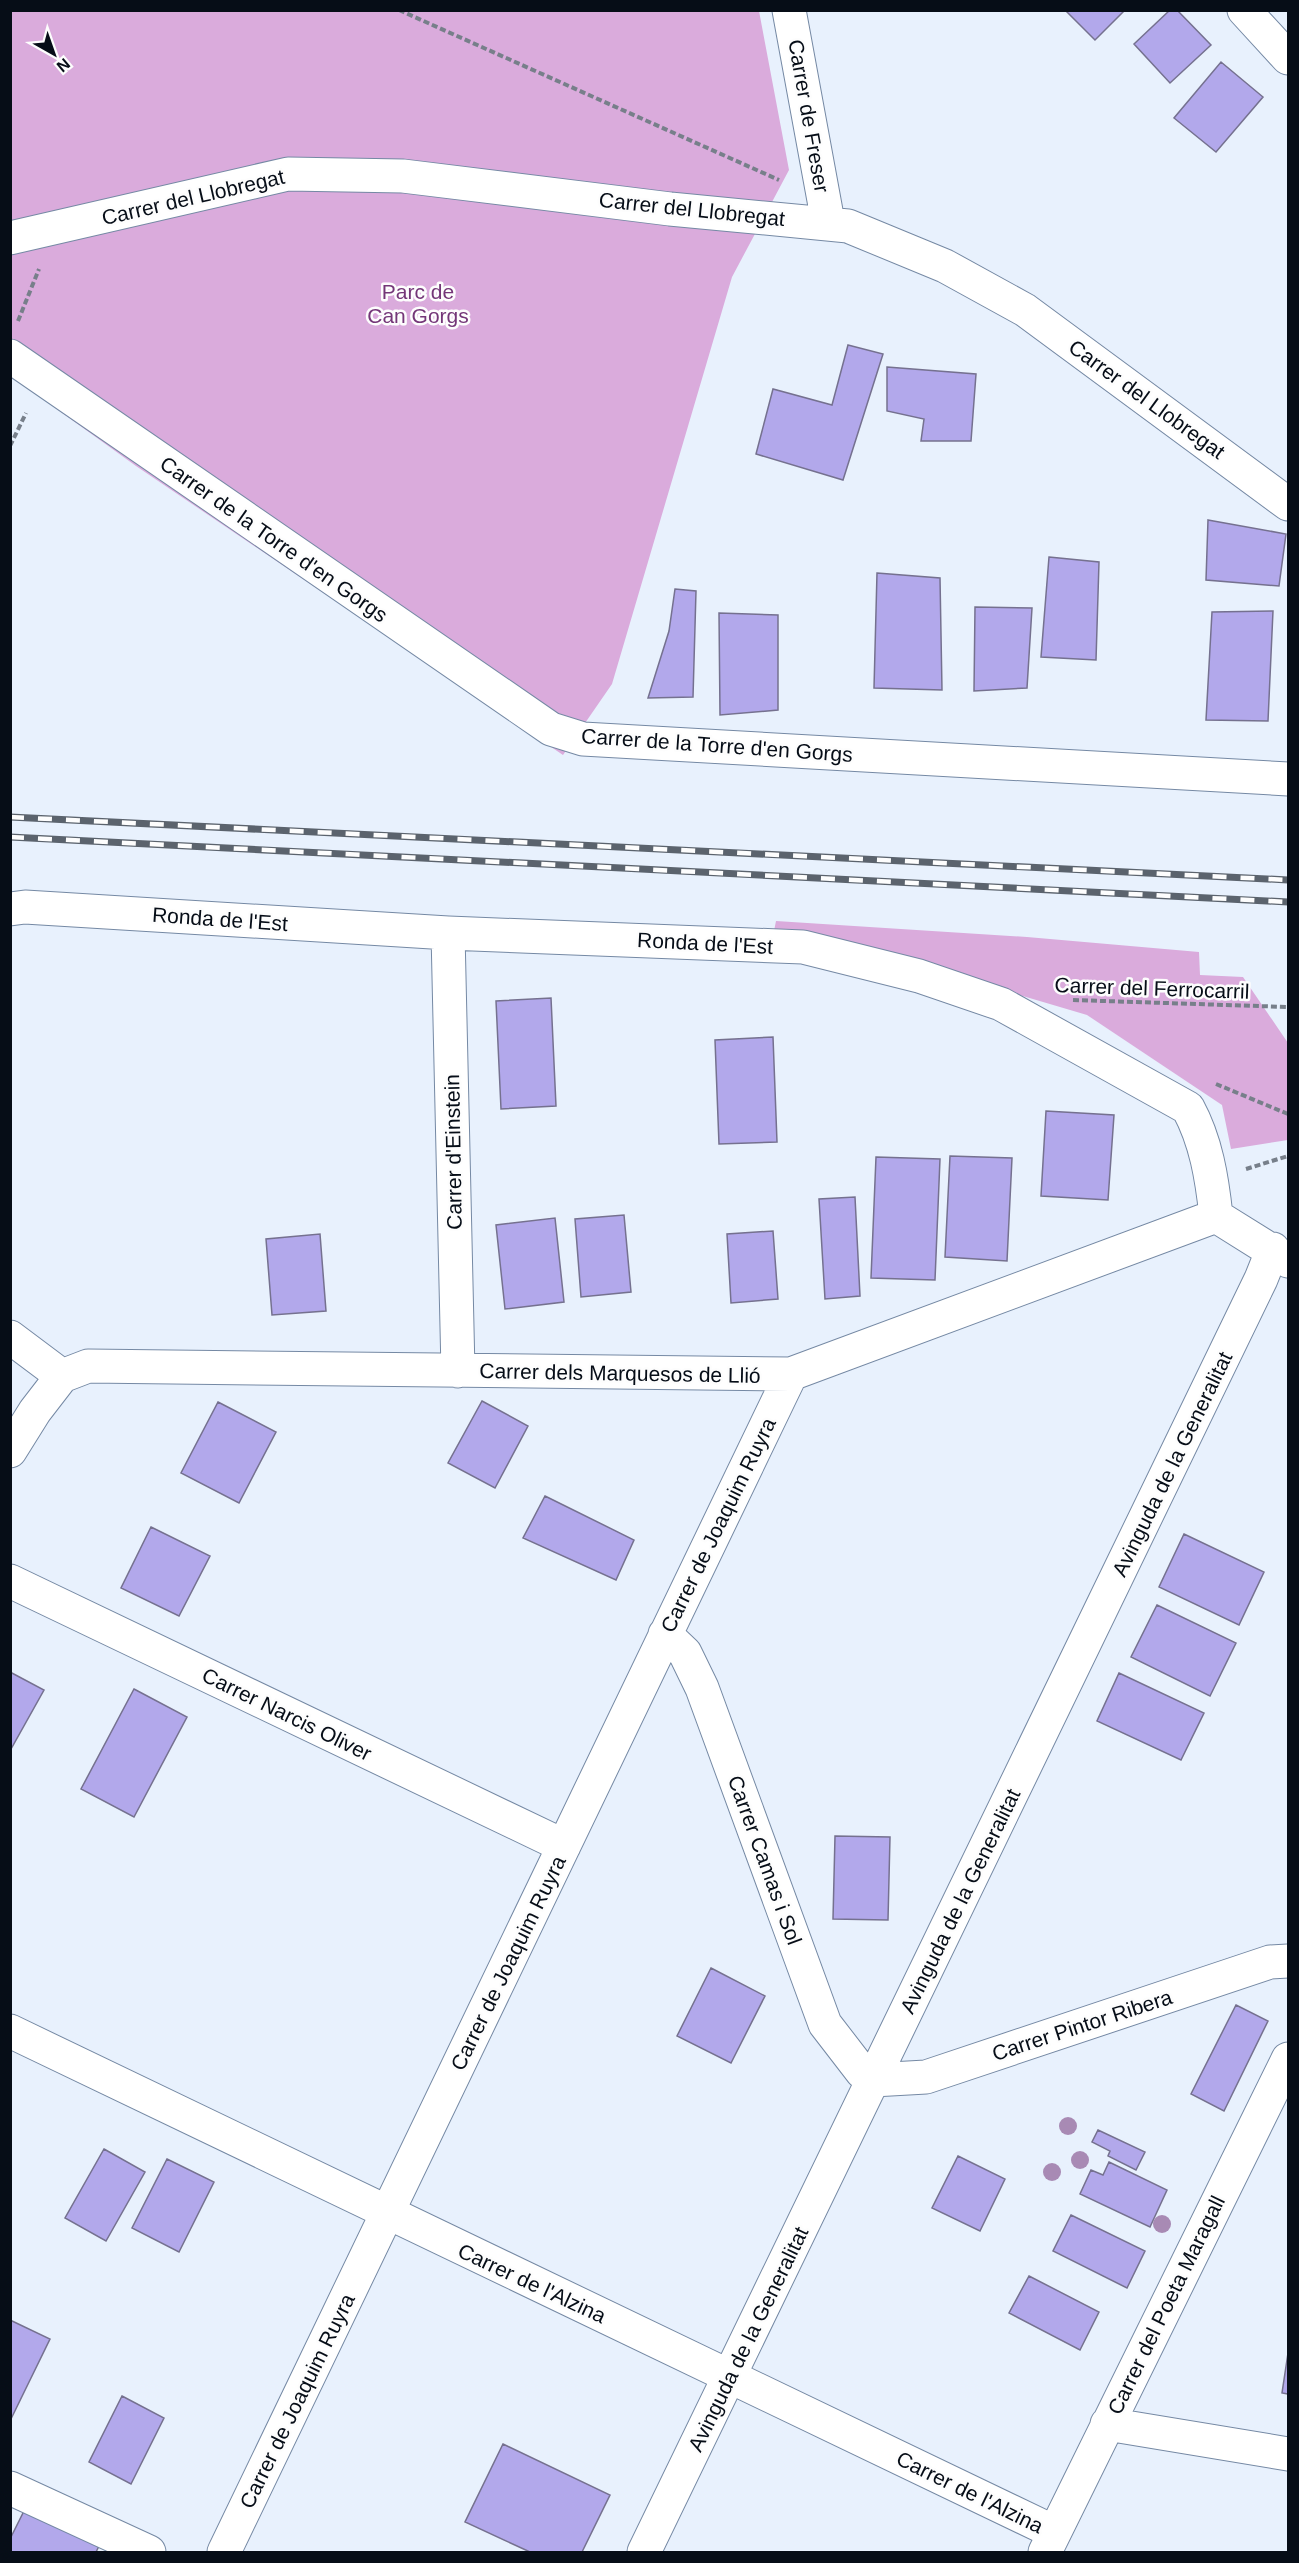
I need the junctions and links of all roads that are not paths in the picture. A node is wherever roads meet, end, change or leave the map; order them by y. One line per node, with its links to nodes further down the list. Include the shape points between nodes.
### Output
1 (789, 10): 4 (street, Carrer de Freser)
2 (1244, 10): 3 (street)
3 (1288, 58)
4 (828, 222): 5 (street, Carrer del Llobregat, via 670,209 403,176 288,174); 7 (street, Carrer del Llobregat, via 848,226 945,266 1025,310)
5 (14, 239)
6 (10, 356): 8 (street, Carrer de la Torre d'en Gorgs, via 551,729 583,739)
7 (1288, 504)
8 (1288, 779)
9 (10, 909): 10 (street, Ronda de l'Est)
10 (448, 933): 11 (street, Ronda de l'Est, via 802,947 919,976 1001,1004 1188,1108 1212,1177); 14 (street, Carrer d'Einstein)
11 (1216, 1216): 12 (street); 15 (street, Carrer dels Marquesos de Llió)
12 (1281, 1255): 24 (street, Avinguda de la Generalitat, via 1261,1279)
13 (10, 1337): 16 (street)
14 (458, 1371): 15 (street, Carrer dels Marquesos de Llió); 16 (street, Carrer dels Marquesos de Llió, via 88,1366)
15 (791, 1374): 19 (street, Carrer de Joaquim Ruyra)
16 (62, 1376): 17 (street)
17 (10, 1451)
18 (10, 1581): 20 (street, Carrer Narcis Oliver)
19 (665, 1634): 20 (street, Carrer de Joaquim Ruyra); 24 (street, Carrer Camas i Sol, via 685,1653 702,1688 825,2024 862,2072)
20 (564, 1846): 25 (street, Carrer de Joaquim Ruyra)
21 (1288, 1961): 24 (street, Carrer Pintor Ribera, via 1270,1962 926,2077)
22 (10, 2031): 25 (street, Carrer de l'Alzina)
23 (1288, 2059): 27 (street, Carrer del Poeta Maragall)
24 (873, 2080): 26 (street, Avinguda de la Generalitat)
25 (387, 2214): 26 (street, Carrer de l'Alzina); 32 (street, Carrer de Joaquim Ruyra)
26 (729, 2376): 30 (street, Carrer de l'Alzina); 33 (street, Avinguda de la Generalitat)
27 (1107, 2424): 28 (street); 30 (street, Carrer del Poeta Maragall)
28 (1288, 2454)
29 (10, 2488): 31 (street)
30 (1049, 2542)
31 (149, 2553)
32 (224, 2553)
33 (644, 2553)

